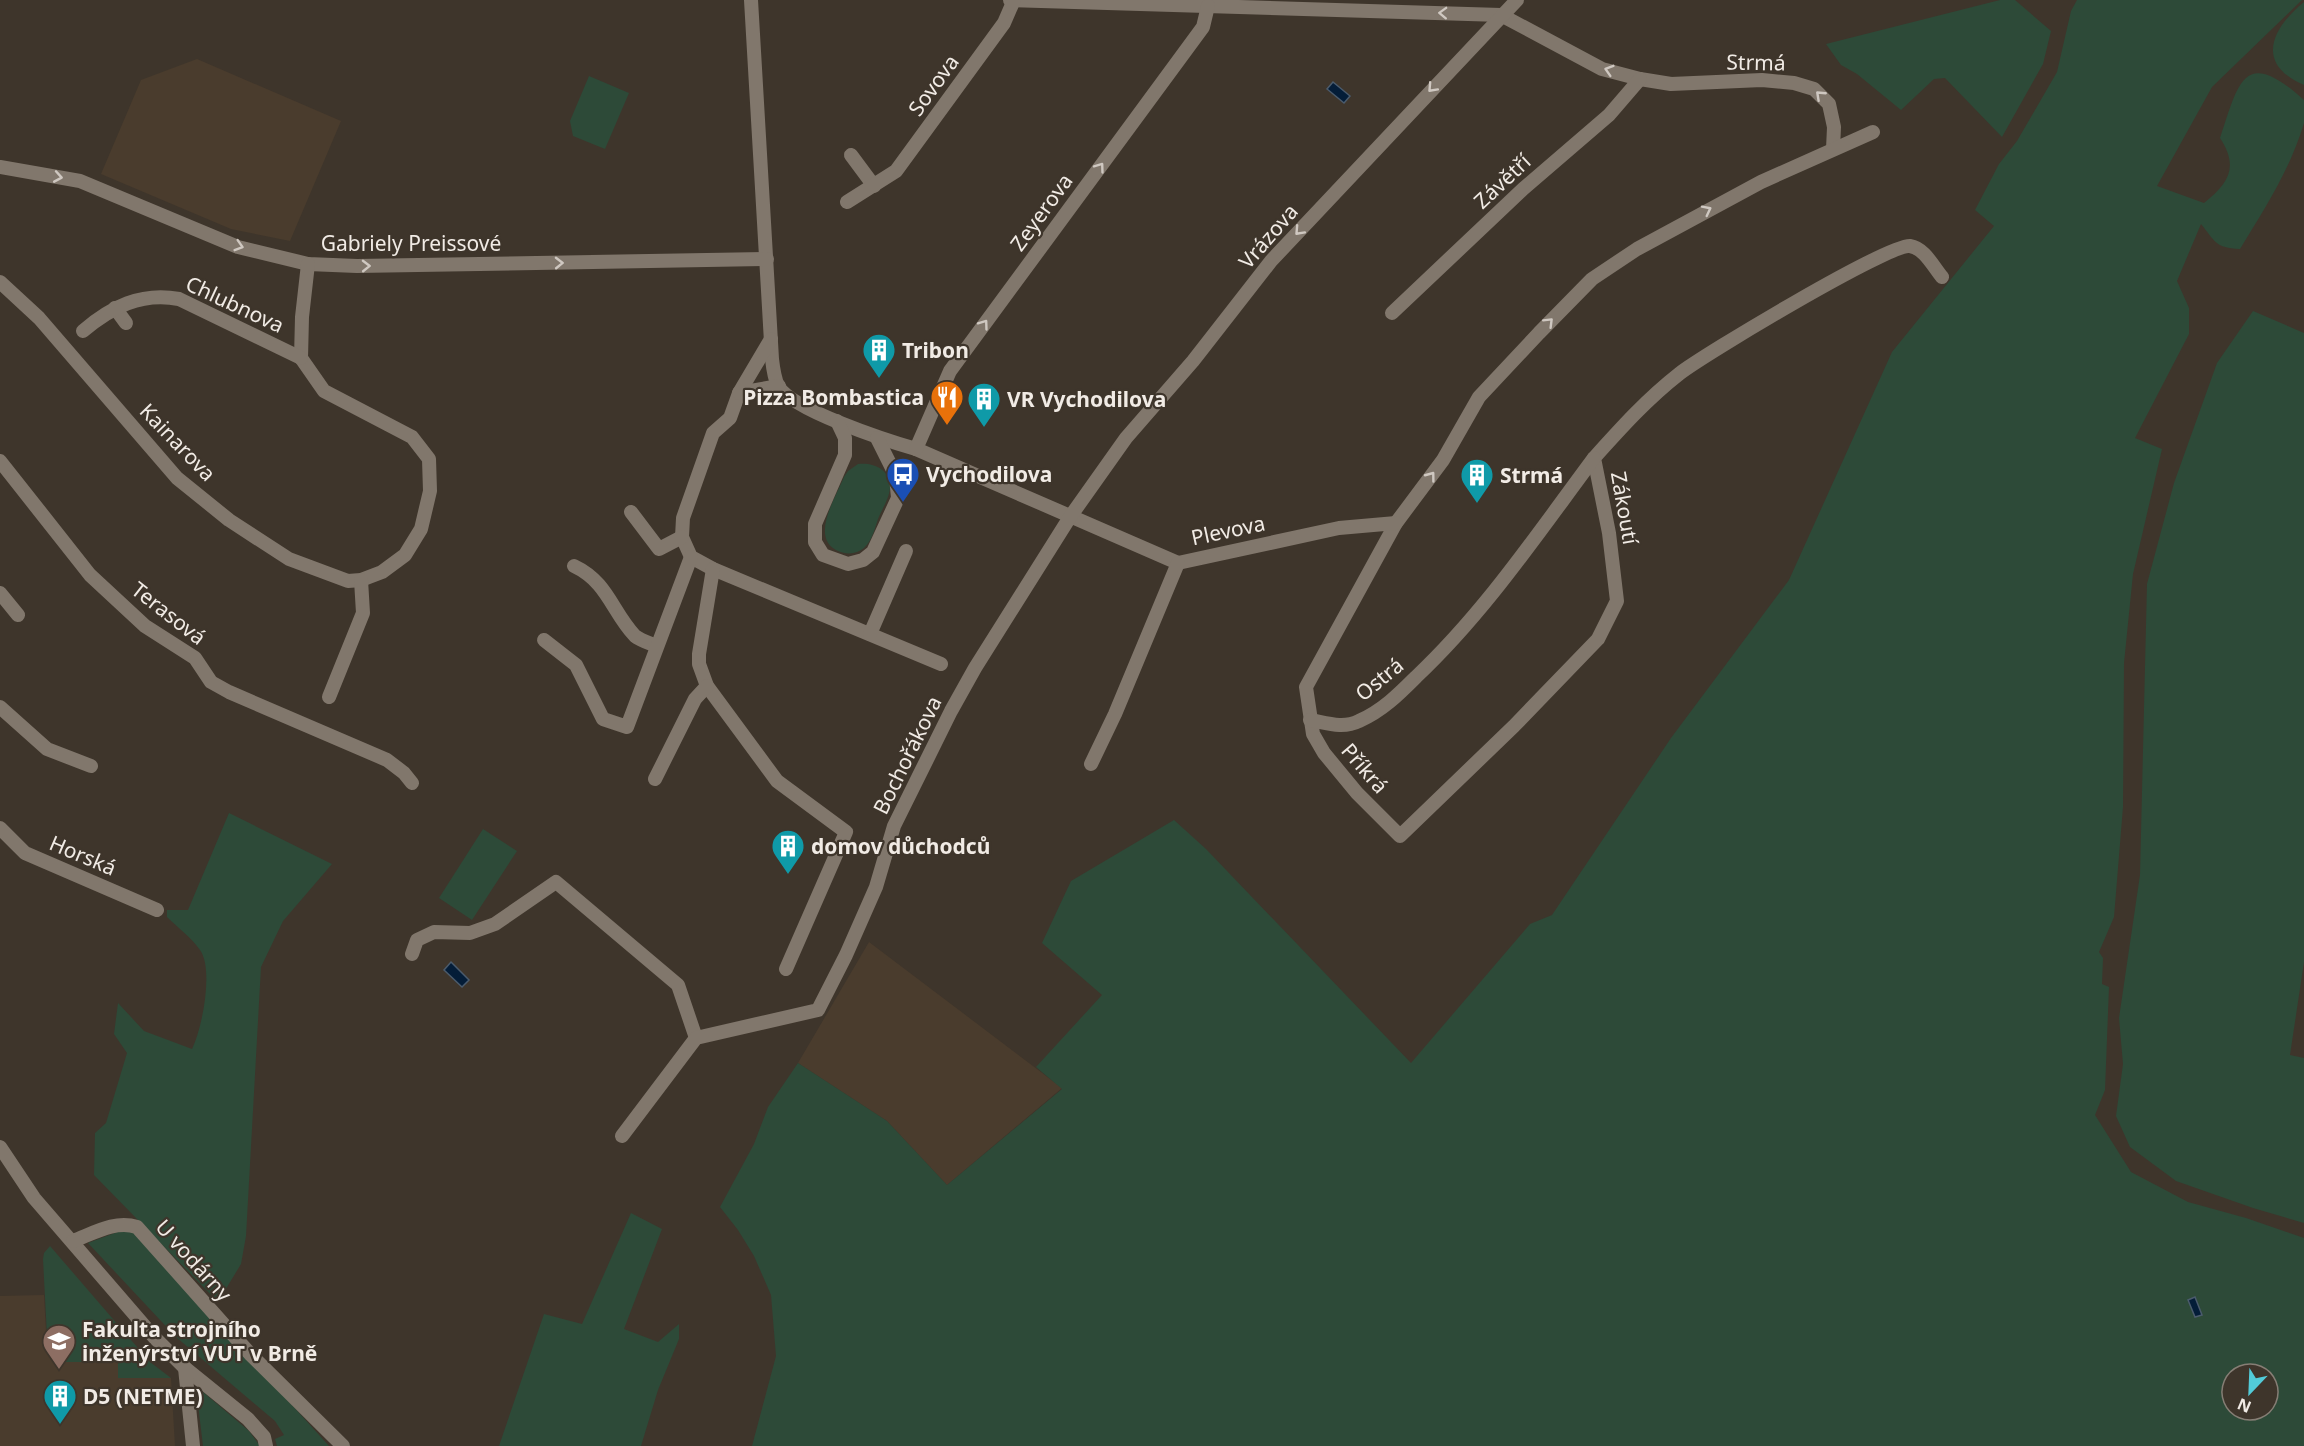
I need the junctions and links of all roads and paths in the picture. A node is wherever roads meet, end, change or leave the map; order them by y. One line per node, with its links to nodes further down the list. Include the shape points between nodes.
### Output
1 (751, 0): 13 (street)
2 (1012, 0): 4 (street); 11 (street, Sovova, via 1005,23 896,171)
3 (1516, 0): 5 (street, Vrázova)
4 (1208, 6): 5 (street, one-way to 4); 27 (street, Zeyerova, one-way to 4, via 950,371 1203,27)
5 (1501, 15): 6 (street, Strmá, one-way to 5, via 1602,69); 31 (street, Vrázova, one-way to 31, via 1271,261 1193,361 1126,438)
6 (1640, 79): 8 (street, Strmá, one-way to 6, via 1829,104 1814,89 1762,80 1671,84); 18 (street, Závětří, via 1609,115 1523,189)
7 (1873, 132): 8 (street)
8 (1833, 149): 32 (street, one-way to 8, via 1443,460 1479,398 1593,279 1699,214)
9 (851, 154): 11 (street)
10 (0, 167): 14 (street, Gabriely Preissové, one-way to 14, via 80,181 238,247)
11 (874, 186): 12 (street, Sovova)
12 (847, 202)
13 (767, 259): 14 (street, Gabriely Preissové, one-way to 13); 21 (street)
14 (308, 264): 22 (street)
15 (1942, 277): 28 (street, Zákoutí, via 1920,249 1908,245 1879,257 1734,338 1680,374 1636,411)
16 (0, 282): 39 (street, Kainarova, via 39,318 177,478 229,520 289,559 348,581)
17 (115, 308): 19 (street); 20 (street, Chlubnova); 22 (street, Chlubnova, via 148,297 178,299)
18 (1392, 313)
19 (126, 323)
20 (82, 331)
21 (771, 339): 23 (street, via 773,372); 24 (street)
22 (301, 358): 39 (street, via 324,391 412,437 429,459 430,491 421,529 405,555 382,572)
23 (779, 386): 24 (street); 25 (street, via 798,402)
24 (739, 393): 33 (street, via 730,418 713,433 683,518)
25 (837, 421): 26 (street); 26 (street, via 845,438 845,455 815,524 815,542 823,555 848,564 873,552 898,498 896,476)
26 (877, 438): 27 (street)
27 (916, 449): 31 (street)
28 (1594, 458): 49 (street, Ostrá, via 1524,555 1446,649 1387,705 1358,722 1341,726); 55 (street, Zákoutí, via 1617,601 1603,630 1514,726)
29 (0, 461): 53 (street, Terasová, via 90,575 146,626 195,658 211,682 387,760)
30 (631, 512): 33 (street, via 659,549)
31 (1070, 517): 36 (street); 59 (street, Bochořákova, via 951,711 894,826 876,887 818,1010)
32 (1396, 523): 36 (street, Plevova, via 1339,528); 49 (street, via 1306,687)
33 (682, 537): 35 (street)
34 (906, 551): 42 (street)
35 (691, 556): 38 (street); 44 (street)
36 (1178, 563): 50 (street, Plevova)
37 (574, 566): 44 (street, via 600,586 636,637)
38 (713, 569): 42 (street); 46 (street, via 699,654)
39 (361, 580): 47 (street, via 363,614)
40 (0, 593): 41 (street)
41 (18, 615)
42 (870, 634): 45 (street)
43 (544, 640): 44 (street, via 576,665 603,719 627,727)
44 (656, 646)
45 (941, 664)
46 (707, 686): 52 (street, via 695,699); 58 (street, via 777,781 846,832)
47 (329, 696)
48 (0, 706): 51 (street, via 46,749)
49 (1310, 720): 55 (street, Příkrá, via 1324,753)
50 (1091, 764)
51 (91, 766)
52 (655, 779)
53 (412, 783)
54 (0, 828): 56 (street, Horská, via 25,853)
55 (1400, 836)
56 (157, 910)
57 (412, 954): 59 (street, via 417,940 434,932 470,933 495,924 555,882 678,985)
58 (786, 969)
59 (696, 1038): 60 (street)
60 (622, 1136)
61 (0, 1148): 62 (street, via 34,1198)
62 (73, 1241): 63 (street); 66 (street, U vodárny, via 118,1224 137,1227 251,1355)
63 (184, 1368): 64 (street); 65 (street, via 248,1419 264,1437)
64 (193, 1446)
65 (266, 1446)
66 (343, 1446)

